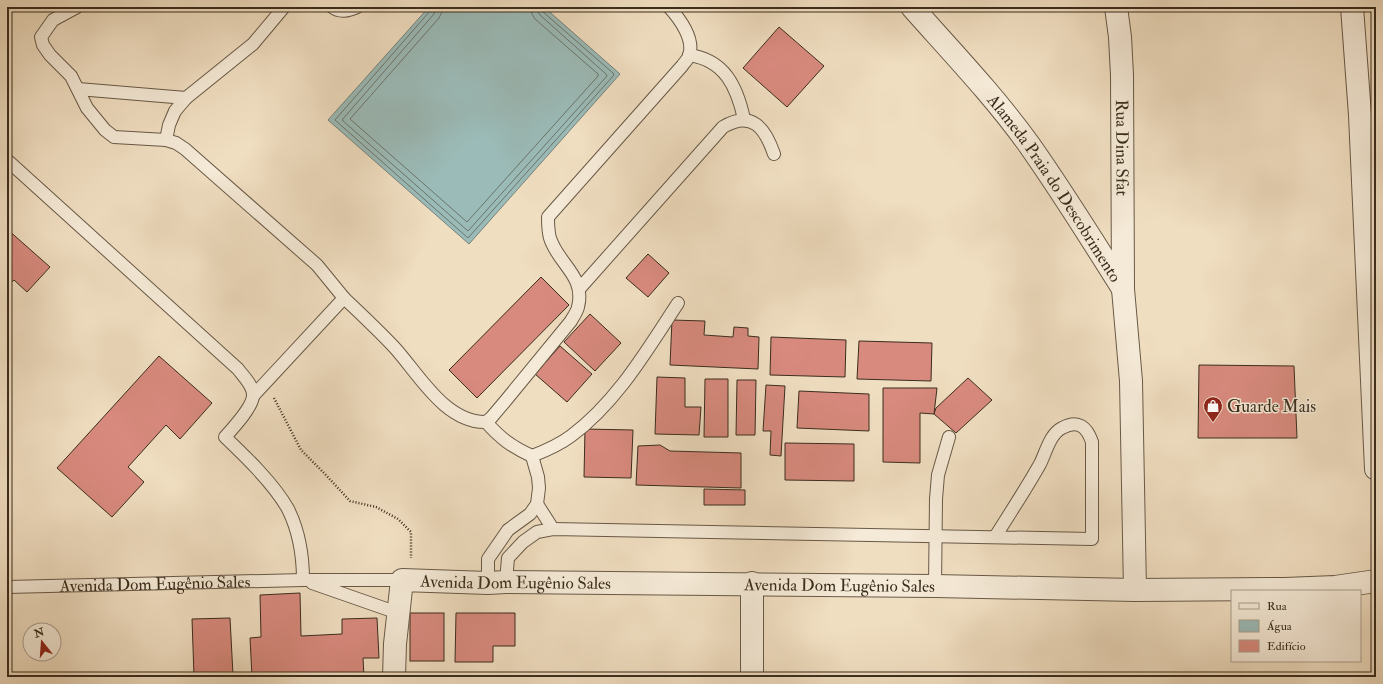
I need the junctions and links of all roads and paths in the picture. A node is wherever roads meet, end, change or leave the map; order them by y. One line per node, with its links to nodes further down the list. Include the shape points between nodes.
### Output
1 (77, 7): 10 (lane, via 53,20 41,37 50,55 71,76)
2 (284, 7): 11 (lane, via 253,44)
3 (332, 7): 4 (lane, via 341,11)
4 (357, 7)
5 (669, 7): 9 (lane, via 681,20 690,45)
6 (912, 7): 17 (street, Alameda Praia do Descobrimento, via 1030,146)
7 (1116, 7): 17 (street, Rua Dina Sfat, via 1122,75)
8 (1352, 7): 25 (street, via 1360,115)
9 (689, 55): 12 (lane, via 710,61 728,77 741,104); 16 (lane, via 548,217 550,239)
10 (78, 89): 11 (lane); 13 (lane, via 91,113 114,137)
11 (186, 98): 13 (lane, via 175,111)
12 (744, 119): 14 (lane, via 754,122 764,132); 16 (lane, via 733,121 723,127)
13 (166, 140): 18 (lane, via 185,149 317,265)
14 (774, 154)
15 (7, 160): 21 (lane, via 238,369 250,385)
16 (580, 288): 22 (lane, via 578,309 571,321)
17 (1123, 289): 37 (street, Alameda Praia do Descobrimento, via 1132,381)
18 (344, 298): 20 (lane); 22 (lane, via 452,412 475,422)
19 (678, 302): 24 (lane, via 642,358 605,405 569,437)
20 (270, 378): 21 (lane); 31 (path, via 276,385 273,397 301,450 350,501 376,507 398,519 411,532)
21 (253, 396): 30 (lane, via 241,419 225,437 262,475 287,508 300,542)
22 (486, 422): 24 (lane, via 503,440)
23 (949, 437): 28 (lane, via 938,475)
24 (532, 456): 26 (lane, via 540,488)
25 (1376, 469)
26 (537, 504): 27 (lane); 33 (lane, via 530,514 508,530 488,559)
27 (553, 529): 28 (lane); 33 (lane, via 537,532 523,542 508,558)
28 (936, 536): 29 (lane); 36 (lane)
29 (995, 537): 29 (lane, via 1092,539 1092,442 1088,432 1080,425 1072,424 1054,435)
30 (303, 580): 31 (lane, Avenida Dom Eugênio Sales); 35 (lane, Avenida Dom Eugênio Sales); 38 (lane, Avenida Dom Eugênio Sales)
31 (407, 580): 33 (street, Avenida Dom Eugênio Sales); 38 (street)
32 (1376, 581): 37 (street, Avenida Dom Eugênio Sales, via 1335,587 1285,589)
33 (497, 583): 34 (street, Avenida Dom Eugênio Sales)
34 (752, 584): 36 (street, Avenida Dom Eugênio Sales); 40 (street)
35 (8, 586)
36 (935, 586): 37 (street, Avenida Dom Eugênio Sales)
37 (1135, 590)
38 (398, 613): 39 (street)
39 (394, 677)
40 (752, 677)

